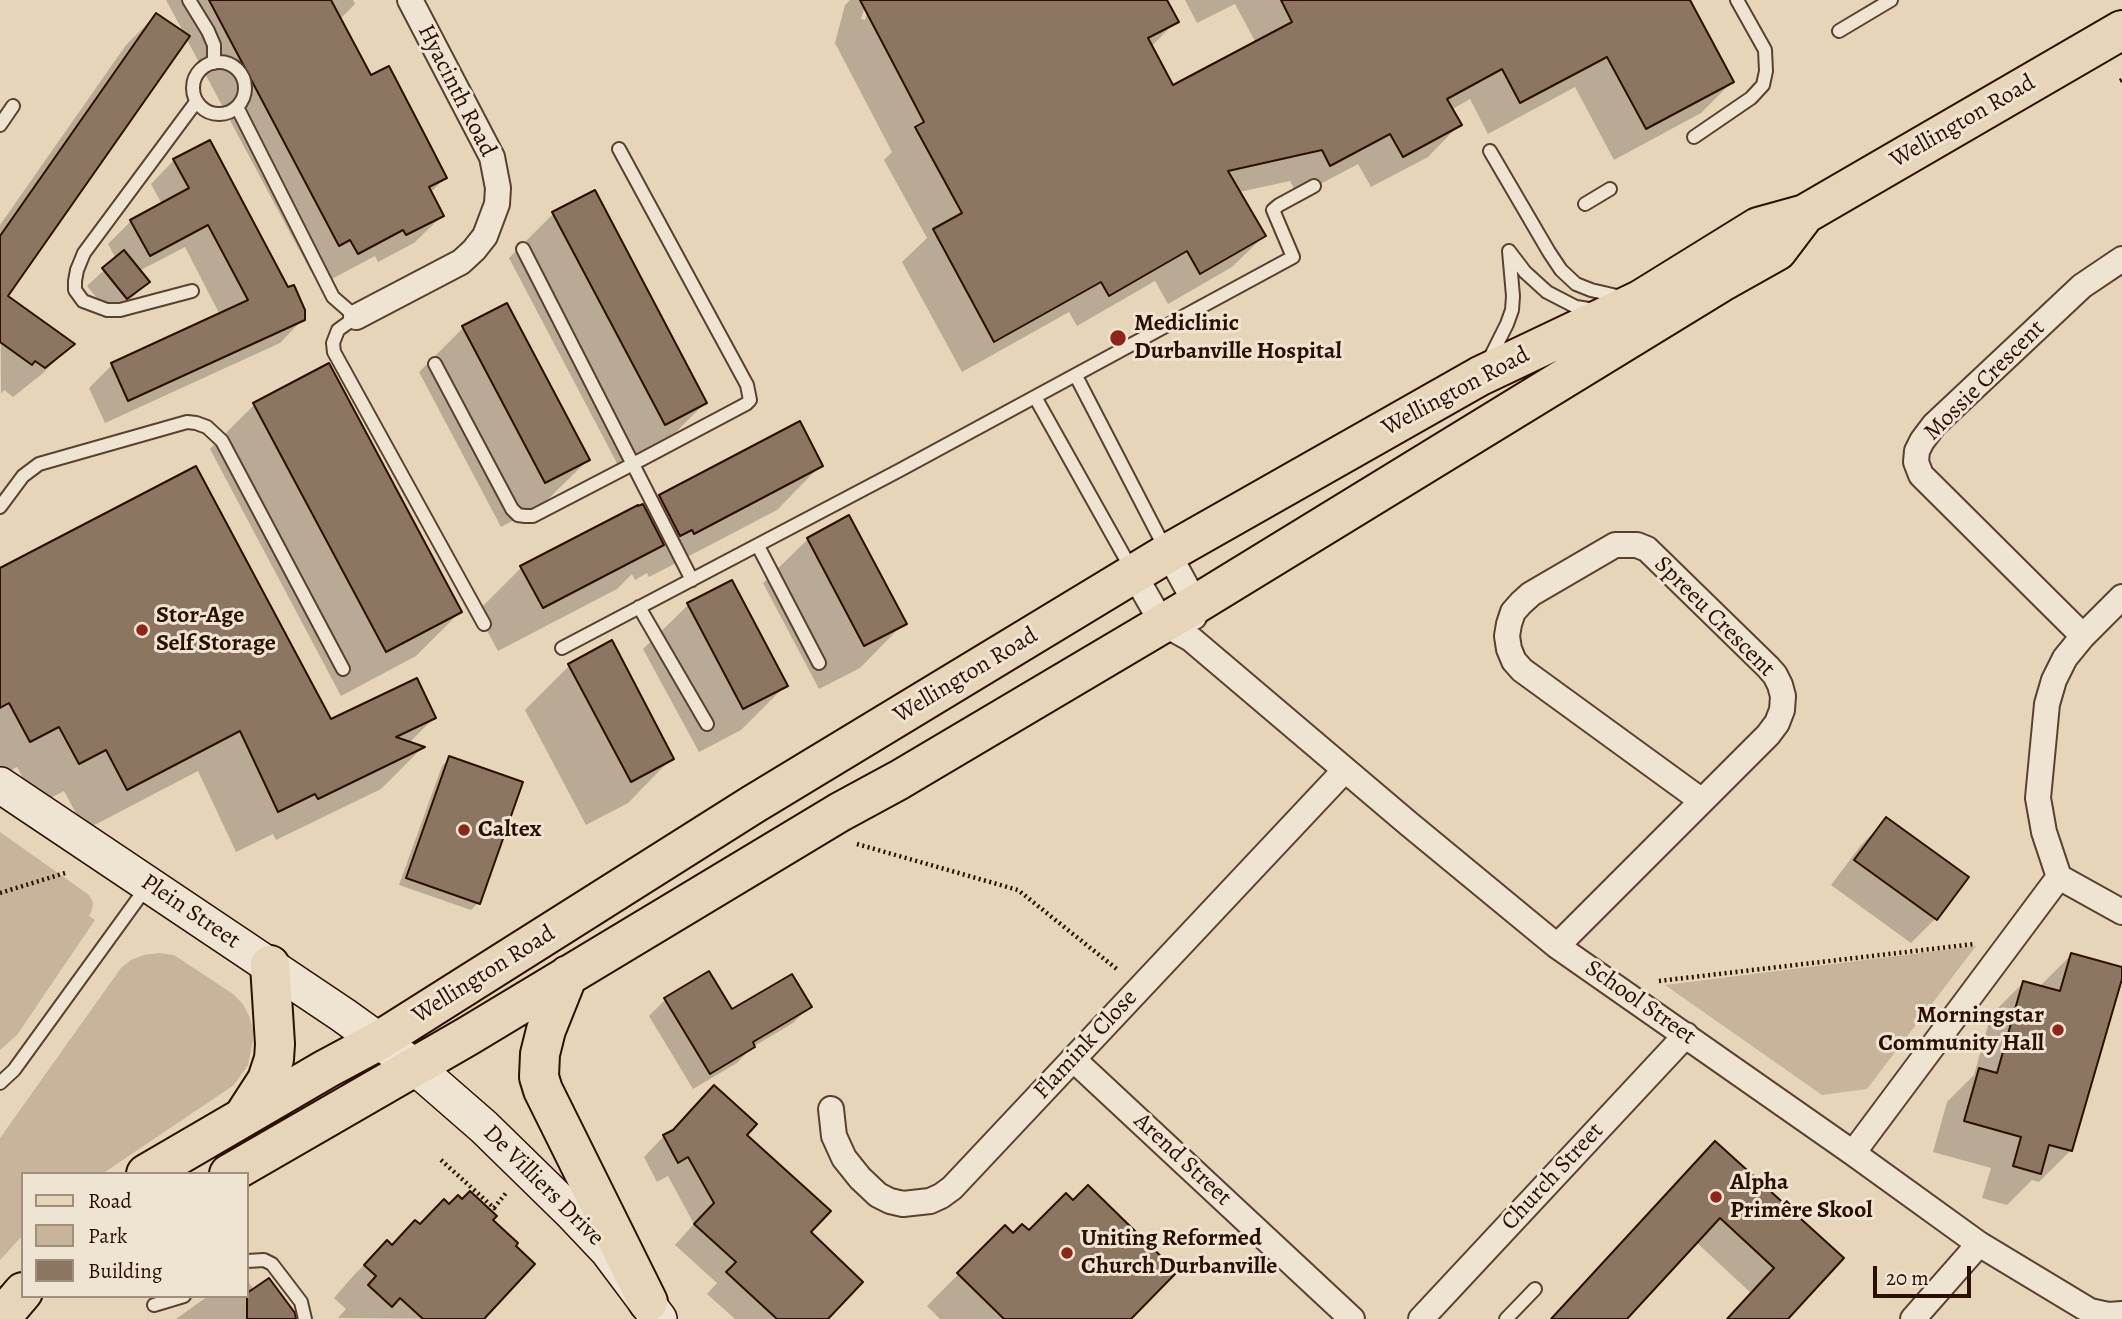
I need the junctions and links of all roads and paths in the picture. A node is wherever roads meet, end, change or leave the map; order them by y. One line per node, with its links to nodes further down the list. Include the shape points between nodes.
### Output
1 (189, 0): 7 (lane, via 214,45)
2 (410, 0): 22 (street, Hyacinth Road, via 492,157 497,204 485,236 461,262)
3 (1737, 0): 12 (lane, via 1765,50 1763,85)
4 (1891, 0): 6 (lane)
5 (2122, 30): 21 (main road, Wellington Road, via 1805,214 1758,227)
6 (1839, 31)
7 (214, 63): 8 (lane, via 200,69 194,79); 10 (lane, via 233,66 241,75 245,85)
8 (196, 102): 10 (lane, via 215,114); 20 (lane, via 84,253 75,281 83,301 107,310)
9 (13, 106): 11 (lane)
10 (237, 107): 22 (lane, via 333,297)
11 (0, 125)
12 (1694, 137)
13 (619, 149): 27 (lane, via 750,393 746,404)
14 (1490, 152): 21 (lane, via 1561,270 1576,284)
15 (1314, 186): 24 (lane, via 1273,210 1293,257)
16 (1610, 189): 17 (lane)
17 (1585, 204)
18 (523, 249): 27 (lane)
19 (2122, 260): 37 (street, Mossie Crescent, via 2082,286 1934,425 1917,452 1921,475)
20 (192, 291)
21 (1638, 310): 25 (main road, Wellington Road); 25 (lane, via 1576,307 1547,292 1509,251 1512,310); 35 (main road, Wellington Road)
22 (356, 317): 36 (lane, via 338,330 334,352)
23 (435, 364): 27 (lane, via 518,515 533,516)
24 (1076, 376): 26 (lane); 30 (lane)
25 (1480, 376): 30 (main road, Wellington Road)
26 (1035, 397): 29 (lane); 31 (lane)
27 (633, 464): 32 (lane)
28 (0, 507): 40 (lane, via 23,476 39,464 187,422 207,427 222,441)
29 (758, 546): 32 (lane); 39 (lane)
30 (1168, 553): 31 (main road, Wellington Road); 35 (street, School Street)
31 (1134, 574): 35 (street, School Street); 58 (main road, Wellington Road, via 752,805)
32 (692, 580): 34 (lane)
33 (2122, 597): 37 (street)
34 (639, 607): 38 (lane); 41 (lane)
35 (1183, 622): 42 (street, School Street); 54 (main road, Wellington Road)
36 (484, 624)
37 (2083, 636): 47 (street, via 2065,658 2047,704 2038,797)
38 (562, 648)
39 (819, 663)
40 (343, 669)
41 (707, 724)
42 (1345, 770): 52 (street, School Street); 56 (street, Flamink Close)
43 (0, 785): 48 (street, Plein Street)
44 (1702, 801): 44 (street, Spreeu Crescent, via 1777,723 1782,710 1780,685 1768,667 1647,549 1615,545 1521,603 1509,624 1509,649 1522,670); 52 (street, Spreeu Crescent)
45 (846, 841): 56 (path, via 1018,890)
46 (65, 873): 49 (path)
47 (2059, 877): 50 (street); 51 (street)
48 (149, 885): 53 (street, Plein Street); 61 (lane)
49 (0, 893)
50 (2122, 912)
51 (2013, 939): 55 (path); 64 (street)
52 (1557, 946): 55 (street, School Street)
53 (270, 965): 58 (street, Plein Street); 63 (main road, via 274,1059 267,1080)
54 (568, 975): 60 (main road, Wellington Road); 74 (main road, via 546,1030 539,1077)
55 (1616, 986): 57 (street, School Street)
56 (1140, 988): 59 (street, Flamink Close)
57 (1686, 1035): 64 (street, School Street); 78 (street, Church Street)
58 (380, 1040): 60 (street, De Villiers Drive); 63 (main road, Wellington Road)
59 (1073, 1059): 62 (street, Flamink Close, via 952,1188 930,1201 903,1204 878,1195 838,1147); 77 (street, Arend Street)
60 (414, 1066): 67 (main road, Wellington Road); 74 (street, De Villiers Drive, via 572,1213)
61 (0, 1083)
62 (831, 1109)
63 (242, 1119): 66 (main road, Wellington Road)
64 (1853, 1153): 69 (street, School Street)
65 (441, 1160): 68 (path, via 494,1208)
66 (149, 1172)
67 (232, 1172)
68 (511, 1187)
69 (1979, 1244): 75 (street, School Street, via 2090,1311); 80 (street)
70 (248, 1261): 76 (lane, via 272,1264 301,1302)
71 (1535, 1289): 79 (lane)
72 (178, 1298): 73 (lane)
73 (155, 1306)
74 (654, 1311)
75 (2122, 1314)
76 (305, 1319)
77 (1352, 1319)
78 (1421, 1319)
79 (1506, 1319)
80 (1913, 1319)

